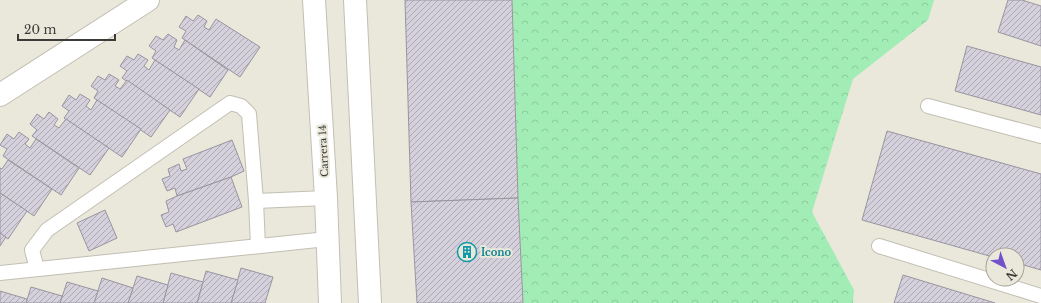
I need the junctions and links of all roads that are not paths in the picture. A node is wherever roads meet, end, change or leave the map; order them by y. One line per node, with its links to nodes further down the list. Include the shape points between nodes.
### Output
1 (148, 0): 4 (main road)
2 (314, 0): 7 (main road, Carrera 14)
3 (355, 0): 16 (main road)
4 (0, 96)
5 (928, 106): 6 (lane)
6 (1041, 136)
7 (326, 198): 8 (lane); 9 (main road, Carrera 14)
8 (256, 201): 10 (lane); 12 (lane, via 248,114 241,106 230,103 47,230 32,250)
9 (327, 239): 10 (lane); 15 (main road, Carrera 14)
10 (258, 246): 12 (lane)
11 (879, 246): 14 (lane)
12 (37, 269): 13 (lane)
13 (0, 273)
14 (1041, 296)
15 (330, 303)
16 (370, 303)

